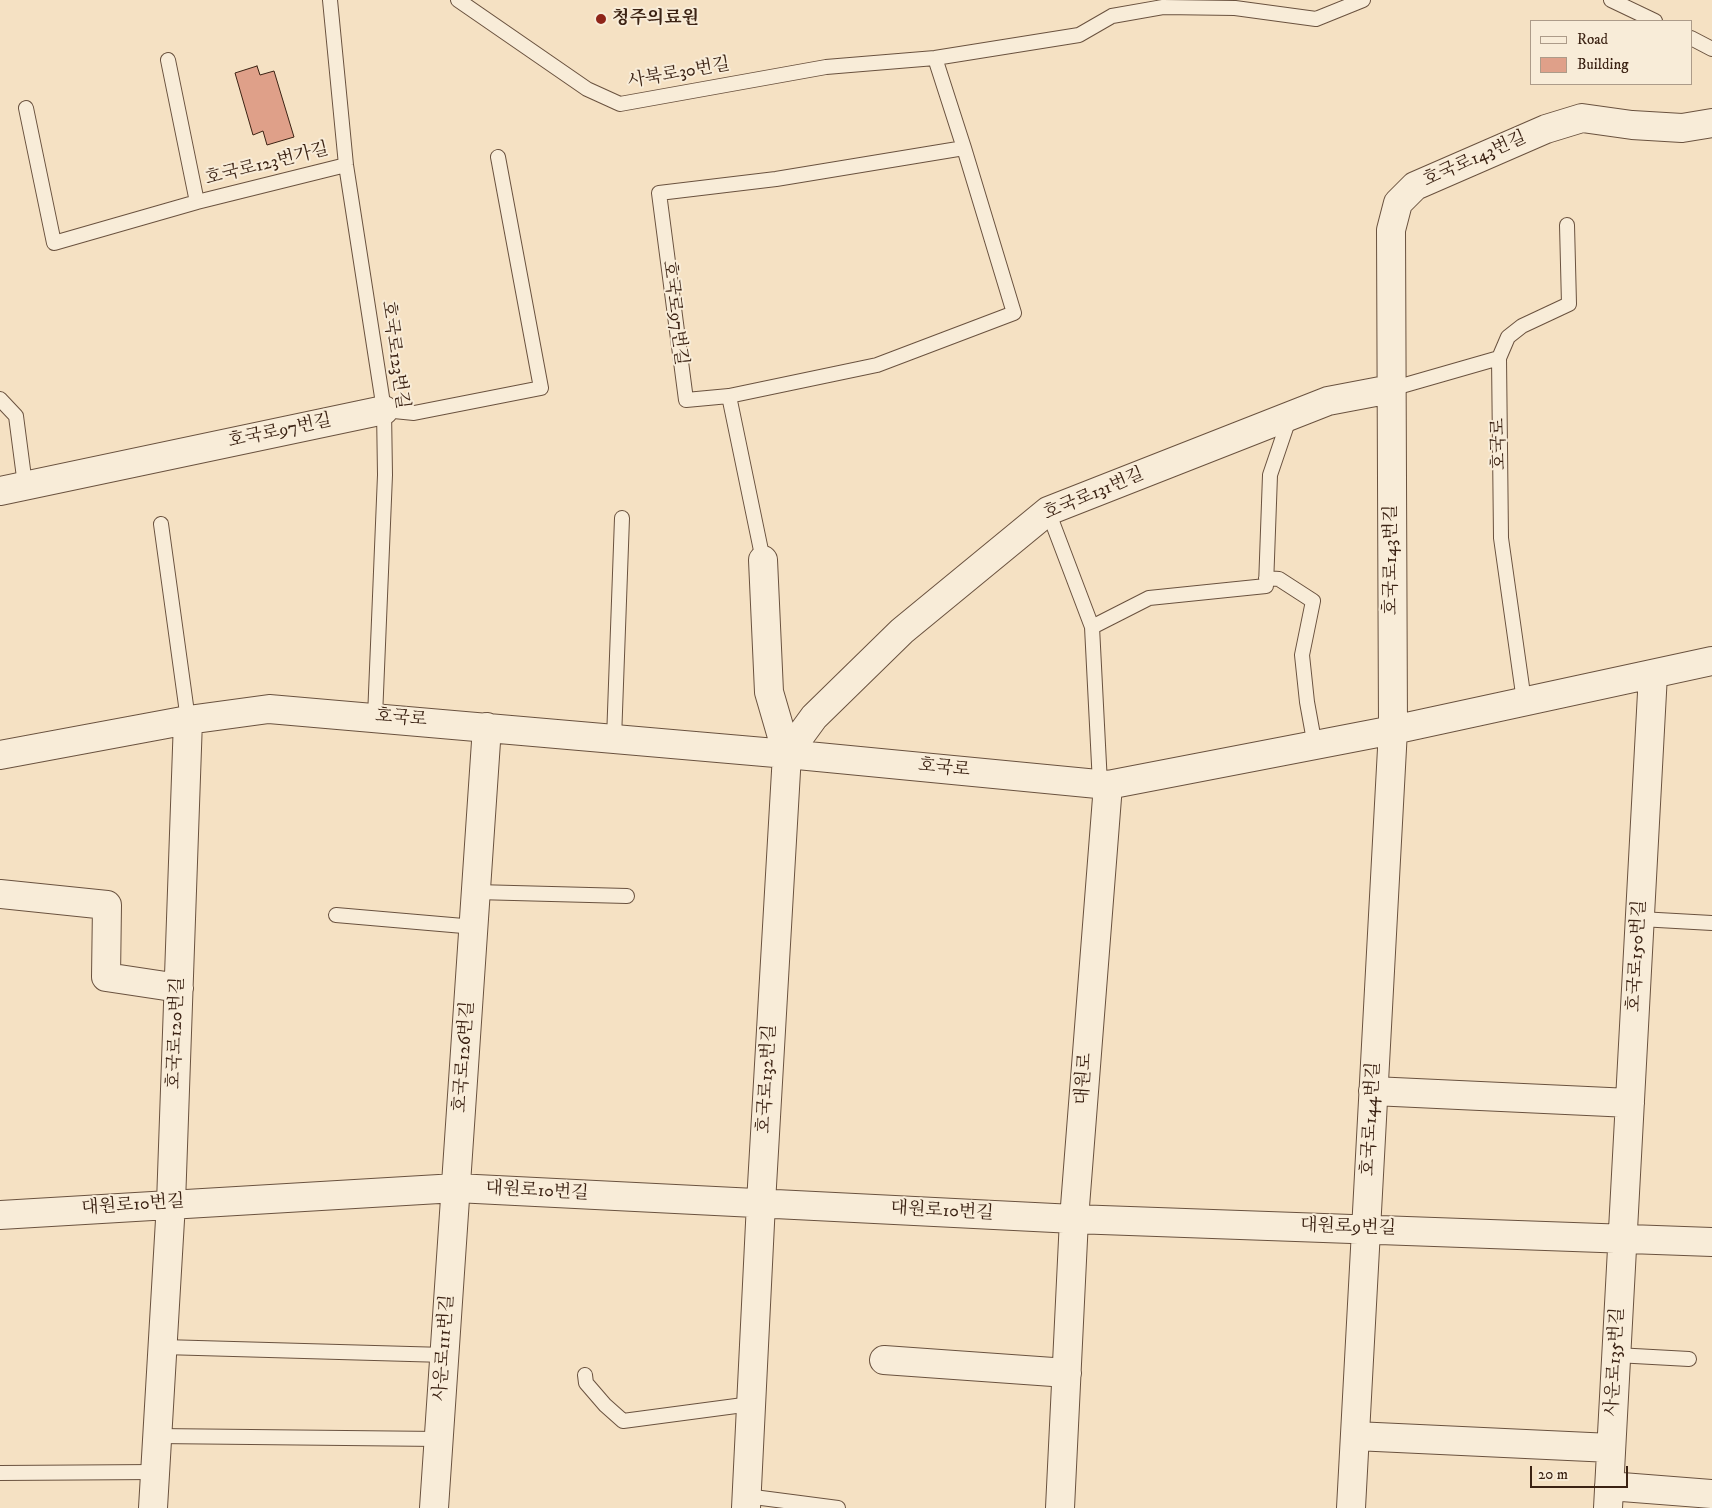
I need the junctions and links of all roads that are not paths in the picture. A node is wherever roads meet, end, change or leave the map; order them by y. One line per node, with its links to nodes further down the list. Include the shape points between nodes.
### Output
1 (330, 0): 14 (lane, 호국로123번길)
2 (458, 0): 8 (lane, 사북로30번길, via 587,89 620,104 826,67)
3 (1363, 0): 8 (lane, 사북로30번길, via 1316,19 1235,8 1163,7 1112,16 1079,35)
4 (1611, 0): 5 (lane)
5 (1653, 20)
6 (1692, 39): 7 (lane)
7 (1712, 49)
8 (936, 58): 12 (lane)
9 (168, 60): 15 (lane, 호국로123번가길)
10 (26, 108): 15 (lane, 호국로123번가길, via 54,244)
11 (1712, 122): 18 (street, 호국로143번길, via 1682,128 1582,118 1546,129 1415,186 1398,204 1391,230)
12 (964, 148): 19 (lane, 호국로97번길, via 1014,313 877,365); 19 (lane, 호국로97번길, via 776,179 659,193 686,400)
13 (498, 157): 21 (lane, 호국로97번길, via 541,388 414,413)
14 (346, 165): 15 (lane, 호국로123번가길); 21 (lane, 호국로123번길)
15 (197, 202)
16 (1567, 225): 17 (lane, 호국로, via 1569,304 1522,326 1508,337)
17 (1499, 358): 18 (lane); 32 (lane, 호국로, via 1502,538)
18 (1391, 389): 22 (street, 호국로131번길, via 1328,401); 36 (street, 호국로143번길)
19 (729, 396): 27 (lane)
20 (0, 399): 23 (lane, 호국로97번길, via 16,416)
21 (384, 410): 23 (street, 호국로97번길); 33 (lane, 호국로123번길, via 385,475)
22 (1290, 416): 24 (street, 호국로131번길); 28 (lane, via 1270,474)
23 (13, 488)
24 (1048, 511): 29 (lane); 39 (street, 호국로131번길, via 902,631 814,717)
25 (622, 518): 37 (lane)
26 (161, 524): 34 (lane)
27 (763, 560): 39 (street, via 770,692)
28 (1266, 578): 29 (lane, via 1266,586 1149,598); 38 (lane, via 1279,579 1313,601 1302,655)
29 (1092, 627): 41 (lane)
30 (1712, 661): 31 (street, 호국로)
31 (1653, 674): 32 (street, 호국로); 46 (street, 호국로150번길)
32 (1524, 701): 36 (street, 호국로)
33 (375, 717): 34 (street, 호국로, via 269,709); 35 (street, 호국로)
34 (188, 720): 40 (street, 호국로); 49 (street, 호국로120번길)
35 (487, 728): 37 (street, 호국로); 42 (street, 호국로126번길)
36 (1392, 730): 38 (street, 호국로); 50 (street, 호국로144번길)
37 (614, 739): 39 (street, 호국로)
38 (1314, 746): 41 (street, 호국로)
39 (787, 754): 41 (street, 호국로); 53 (street, 호국로132번길)
40 (0, 755)
41 (1104, 785): 56 (street, 대원로)
42 (476, 892): 44 (lane); 48 (street, 호국로126번길)
43 (0, 894): 49 (street, via 106,905 106,977)
44 (627, 896)
45 (336, 915): 48 (lane)
46 (1640, 919): 47 (lane); 51 (street, 호국로150번길)
47 (1712, 922)
48 (474, 927): 52 (street, 호국로126번길)
49 (179, 988): 54 (street, 호국로120번길)
50 (1374, 1091): 51 (street); 57 (street, 호국로144번길)
51 (1630, 1102): 58 (street, 호국로150번길)
52 (456, 1188): 53 (street, 대원로10번길); 54 (street, 대원로10번길); 61 (street, 사운로111번길)
53 (760, 1202): 56 (street, 대원로10번길); 67 (street, 호국로132번길)
54 (171, 1203): 55 (street, 대원로10번길); 60 (street, 호국로120번길)
55 (0, 1215)
56 (1074, 1219): 57 (street, 대원로9번길); 65 (street, 대원로)
57 (1366, 1228): 58 (street, 대원로9번길); 69 (street, 호국로144번길)
58 (1622, 1238): 59 (street, 대원로9번길); 62 (street, 사운로135번길)
59 (1712, 1242)
60 (163, 1346): 61 (lane); 68 (street, 호국로120번길)
61 (445, 1355): 70 (street, 사운로111번길)
62 (1616, 1355): 64 (lane); 71 (street, 사운로135번길)
63 (884, 1360): 65 (street)
64 (1688, 1360)
65 (1067, 1373): 80 (street, 대원로)
66 (585, 1375): 67 (lane, via 586,1383 624,1421)
67 (751, 1404): 76 (street, 호국로132번길)
68 (157, 1436): 70 (lane); 72 (street, 호국로120번길)
69 (1355, 1436): 71 (street); 81 (street, 호국로144번길)
70 (439, 1439): 78 (street, 사운로111번길)
71 (1611, 1448): 75 (street, 사운로135번길)
72 (155, 1472): 73 (lane); 77 (street, 호국로120번길)
73 (0, 1473)
74 (1712, 1494): 75 (street, 사운로135번길)
75 (1609, 1497)
76 (746, 1502): 79 (lane, 호국로132번길)
77 (153, 1508)
78 (434, 1508)
79 (838, 1508)
80 (1060, 1508)
81 (1351, 1508)

